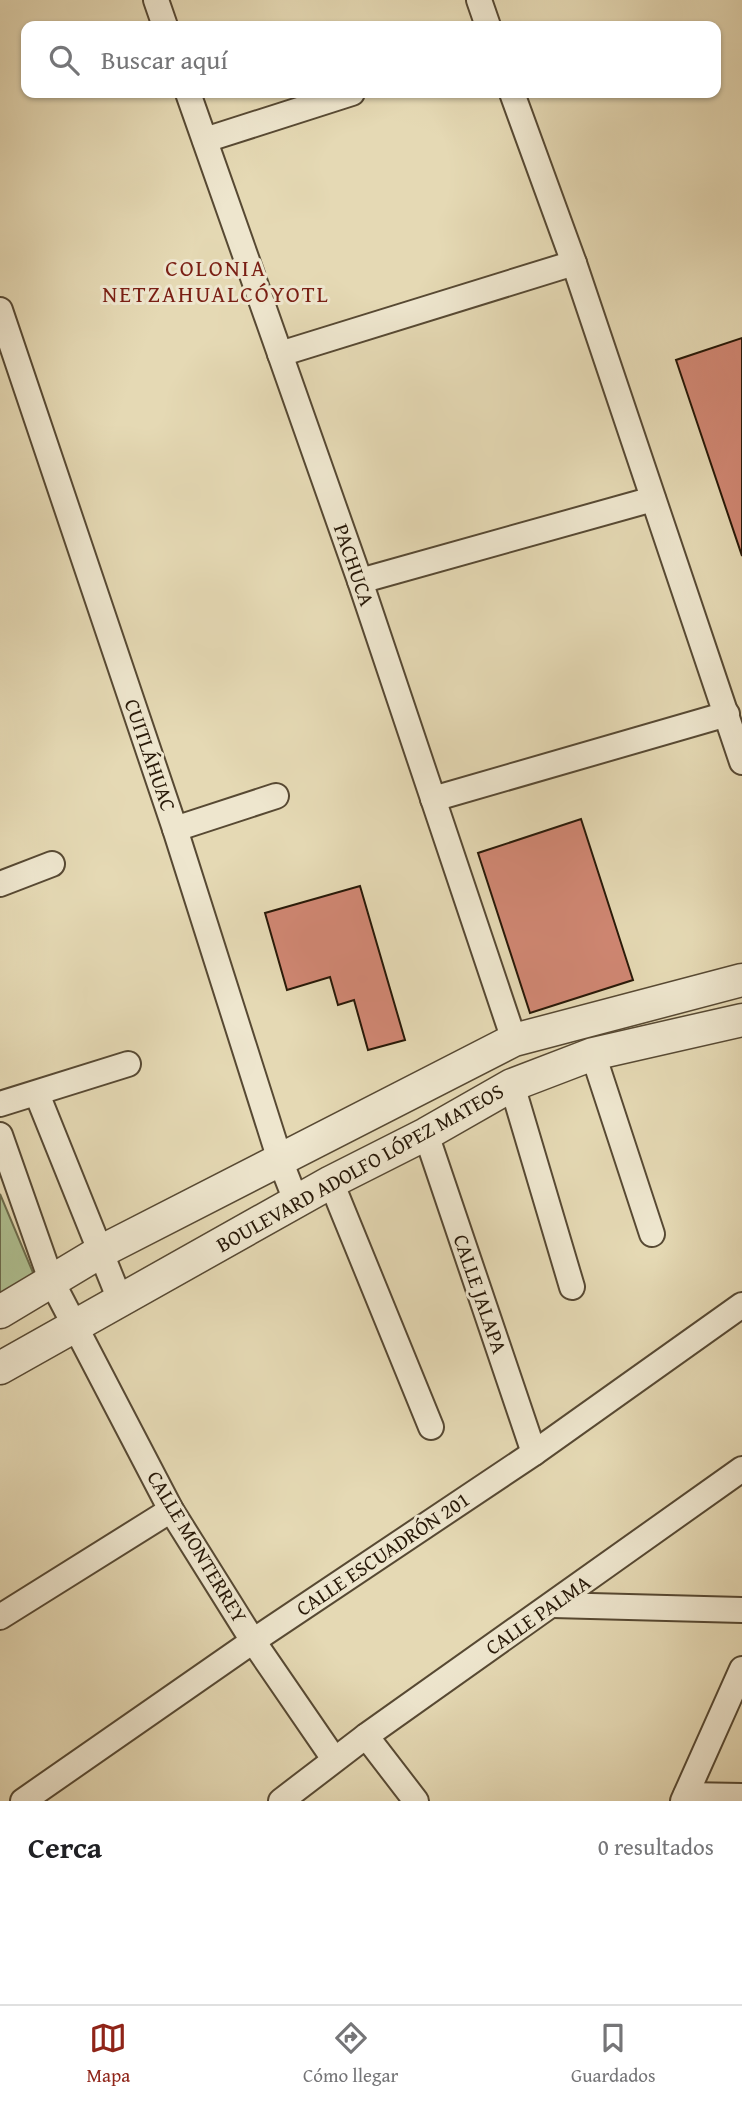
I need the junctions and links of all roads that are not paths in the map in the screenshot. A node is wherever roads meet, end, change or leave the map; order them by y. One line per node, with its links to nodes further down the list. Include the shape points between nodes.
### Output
1 (156, 0): 3 (street)
2 (479, 0): 4 (street)
3 (163, 21)
4 (486, 21)
5 (190, 98): 8 (street, PACHUCA)
6 (336, 98): 8 (street)
7 (514, 98): 9 (street)
8 (205, 140): 11 (street, PACHUCA)
9 (574, 263): 11 (street); 12 (street)
10 (0, 310): 18 (street, CUITLÁHUAC)
11 (280, 354): 13 (street, PACHUCA)
12 (653, 499): 13 (street); 14 (street)
13 (360, 581): 17 (street, PACHUCA)
14 (727, 714): 15 (street); 17 (street)
15 (742, 762)
16 (276, 796): 18 (street)
17 (433, 799): 23 (street, PACHUCA)
18 (175, 829): 31 (street, CUITLÁHUAC)
19 (52, 864): 20 (street)
20 (0, 884)
21 (742, 980): 23 (street, BOULEVARD ADOLFO LÓPEZ MATEOS)
22 (742, 1020): 24 (street, BOULEVARD ADOLFO LÓPEZ MATEOS)
23 (514, 1040): 31 (street, BOULEVARD ADOLFO LÓPEZ MATEOS)
24 (593, 1055): 26 (street, BOULEVARD ADOLFO LÓPEZ MATEOS); 34 (street)
25 (128, 1065): 27 (street)
26 (512, 1085): 29 (street, BOULEVARD ADOLFO LÓPEZ MATEOS); 37 (street)
27 (37, 1094): 28 (street); 35 (street)
28 (0, 1104)
29 (426, 1134): 32 (street, BOULEVARD ADOLFO LÓPEZ MATEOS); 44 (street, CALLE JALAPA)
30 (0, 1135): 36 (street, CALLE MONTERREY)
31 (280, 1160): 33 (street, CUITLÁHUAC); 35 (street, BOULEVARD ADOLFO LÓPEZ MATEOS)
32 (331, 1182): 33 (street, BOULEVARD ADOLFO LÓPEZ MATEOS); 43 (street)
33 (296, 1201): 38 (street, BOULEVARD ADOLFO LÓPEZ MATEOS)
34 (652, 1234)
35 (100, 1252): 36 (street, BOULEVARD ADOLFO LÓPEZ MATEOS); 38 (street)
36 (51, 1280): 40 (street, BOULEVARD ADOLFO LÓPEZ MATEOS); 41 (street, CALLE MONTERREY)
37 (572, 1287)
38 (120, 1300): 41 (street, BOULEVARD ADOLFO LÓPEZ MATEOS)
39 (742, 1305): 44 (street, CALLE ESCUADRÓN 201)
40 (0, 1312)
41 (74, 1326): 42 (street, BOULEVARD ADOLFO LÓPEZ MATEOS); 46 (street, CALLE MONTERREY)
42 (0, 1368)
43 (431, 1427)
44 (534, 1453): 50 (street, CALLE ESCUADRÓN 201)
45 (742, 1469): 47 (street, CALLE PALMA)
46 (171, 1510): 49 (street); 50 (street, CALLE MONTERREY)
47 (553, 1605): 48 (street); 52 (street, CALLE PALMA)
48 (742, 1610)
49 (0, 1617)
50 (253, 1641): 53 (street, CALLE MONTERREY); 56 (street, CALLE ESCUADRÓN 201)
51 (742, 1669): 55 (street)
52 (366, 1736): 53 (street, CALLE PALMA); 58 (street)
53 (334, 1759): 57 (street, CALLE PALMA)
54 (742, 1796): 55 (street)
55 (684, 1798)
56 (23, 1801)
57 (281, 1801)
58 (416, 1801)

